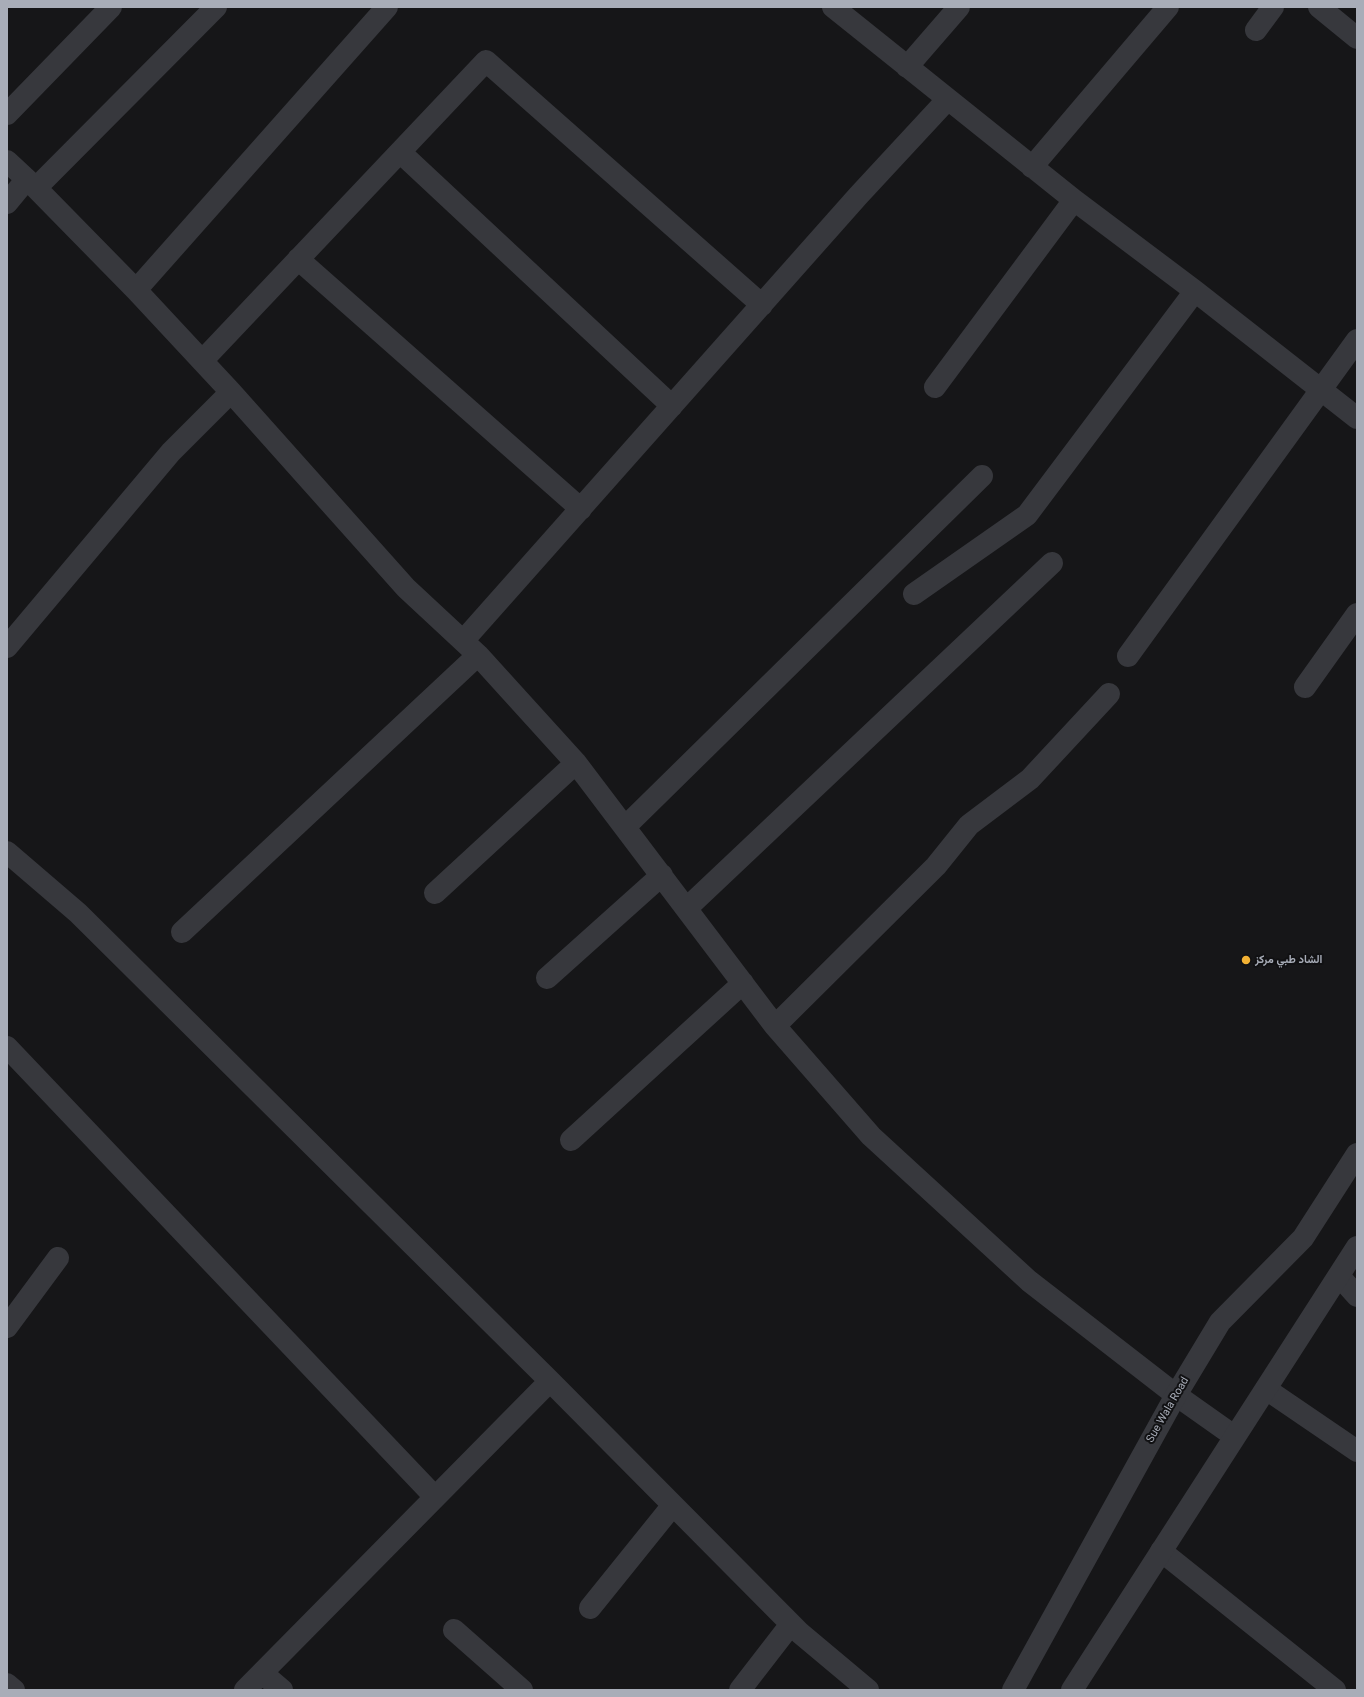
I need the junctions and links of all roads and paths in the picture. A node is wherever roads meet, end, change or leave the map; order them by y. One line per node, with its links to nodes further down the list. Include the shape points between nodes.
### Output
1 (111, 7): 13 (street)
2 (216, 7): 17 (street)
3 (387, 7): 21 (street)
4 (832, 7): 11 (street)
5 (959, 7): 11 (street)
6 (1168, 7): 16 (street)
7 (1273, 7): 9 (street)
8 (1319, 7): 10 (street)
9 (1256, 30)
10 (1357, 38)
11 (907, 68): 12 (street)
12 (947, 100): 16 (street); 23 (street)
13 (7, 114)
14 (400, 152): 20 (street); 23 (street, via 486,61); 29 (street)
15 (7, 161): 17 (street)
16 (1032, 167): 18 (street)
17 (31, 184): 19 (street); 21 (street)
18 (1074, 200): 22 (street); 26 (street)
19 (7, 203)
20 (298, 259): 25 (street); 32 (street)
21 (136, 290): 25 (street)
22 (1195, 291): 27 (street); 34 (street, via 1027,515)
23 (762, 305): 29 (street)
24 (1357, 340): 27 (street)
25 (202, 361): 28 (street)
26 (934, 387)
27 (1321, 390): 30 (street); 38 (street)
28 (231, 392): 36 (street, via 171,452); 37 (street, via 406,588)
29 (672, 406): 32 (street)
30 (1357, 418)
31 (982, 476): 42 (street)
32 (581, 509): 37 (street)
33 (1052, 563): 46 (street)
34 (914, 594)
35 (1357, 614): 39 (street)
36 (7, 648)
37 (471, 648): 41 (street); 47 (street)
38 (1128, 656)
39 (1305, 687)
40 (1109, 694): 50 (street, via 1030,779 969,825 936,866)
41 (576, 763): 42 (street); 45 (street)
42 (625, 826): 44 (street)
43 (7, 852): 59 (street, via 78,913)
44 (662, 875): 46 (street); 48 (street)
45 (435, 893)
46 (687, 908): 49 (street)
47 (182, 932)
48 (547, 978)
49 (743, 983): 50 (street); 52 (street)
50 (775, 1026): 61 (street, via 871,1136 1029,1281)
51 (7, 1047): 64 (street)
52 (571, 1140)
53 (1357, 1154): 61 (street, Sue Wala Road, via 1303,1238 1220,1322)
54 (1357, 1247): 56 (street)
55 (58, 1258): 58 (street)
56 (1339, 1276): 57 (street); 60 (street)
57 (1357, 1296)
58 (7, 1327)
59 (550, 1381): 64 (street); 65 (street)
60 (1266, 1389): 62 (street); 63 (street)
61 (1176, 1395): 62 (street); 78 (street, Sue Wala Road)
62 (1234, 1436): 66 (street)
63 (1357, 1452)
64 (435, 1497): 70 (street)
65 (673, 1505): 67 (street); 68 (street)
66 (1160, 1551): 79 (street); 80 (street)
67 (590, 1608)
68 (791, 1624): 76 (street); 77 (street)
69 (454, 1630): 75 (street)
70 (262, 1673): 73 (street); 74 (street)
71 (7, 1684): 72 (street)
72 (14, 1690)
73 (245, 1690)
74 (282, 1690)
75 (522, 1690)
76 (740, 1690)
77 (868, 1690)
78 (1013, 1690)
79 (1072, 1690)
80 (1335, 1690)

